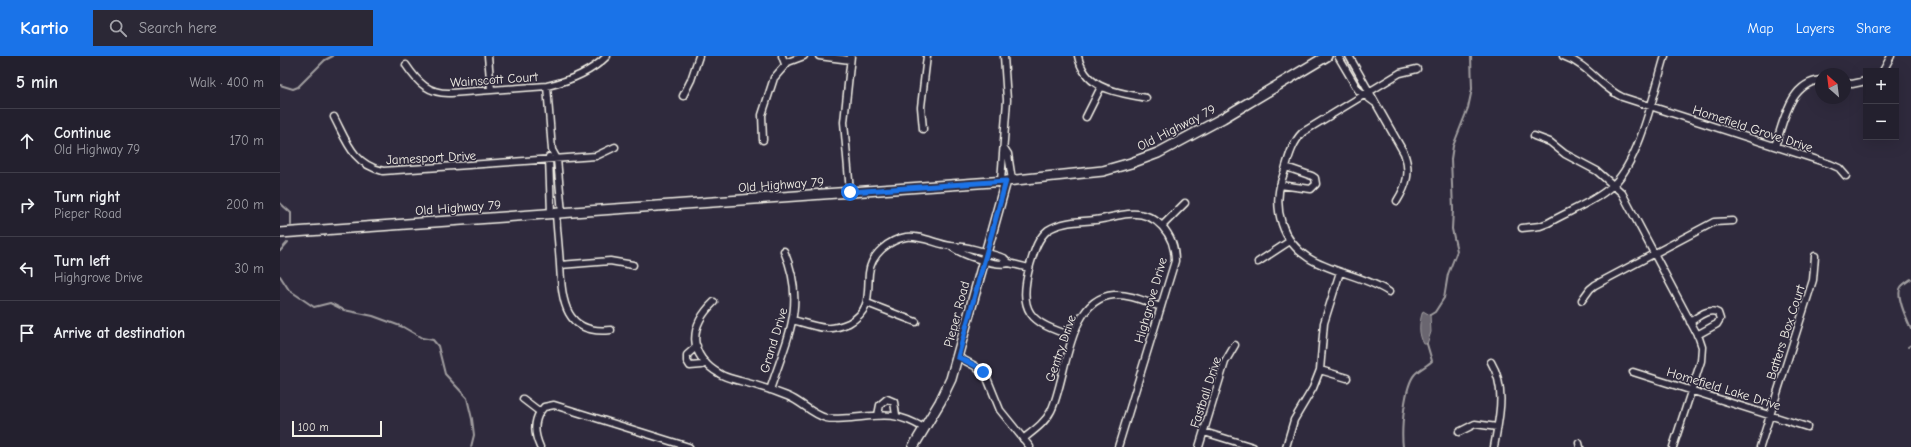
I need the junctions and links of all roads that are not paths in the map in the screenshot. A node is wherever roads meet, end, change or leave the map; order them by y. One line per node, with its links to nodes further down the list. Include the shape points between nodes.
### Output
1 (488, 56): 26 (street)
2 (607, 56): 24 (street, Wainscott Court, via 576,77)
3 (699, 56): 29 (street)
4 (782, 56): 17 (street)
5 (802, 56): 17 (street)
6 (819, 56): 16 (street)
7 (927, 56): 35 (street, via 921,107)
8 (1004, 56): 40 (street, via 1007,100)
9 (1078, 56): 25 (street, via 1088,77)
10 (1327, 56): 46 (street, Old Highway 79, via 1223,118 1158,153 1103,171)
11 (1338, 56): 28 (street, via 1358,90)
12 (1349, 56): 27 (street)
13 (1563, 56): 32 (street, Homefield Grove Drive, via 1592,73 1613,93)
14 (1665, 56): 32 (street)
15 (1891, 56): 19 (street)
16 (851, 58): 49 (street, via 844,122)
17 (785, 64): 37 (street, via 774,78 762,115)
18 (406, 65): 26 (street, Wainscott Court, via 416,79 429,90 443,94)
19 (1885, 68)
20 (1417, 69): 27 (street, via 1400,74)
21 (1815, 82): 38 (street, via 1796,92)
22 (1863, 82): 23 (street)
23 (1851, 84)
24 (547, 86): 26 (street, Wainscott Court); 41 (street)
25 (1101, 87): 30 (street); 34 (street)
26 (491, 90)
27 (1370, 91): 28 (street); 31 (street)
28 (1364, 95): 31 (street); 44 (street, via 1302,132 1292,147)
29 (683, 96)
30 (1146, 98)
31 (1374, 102): 50 (street, via 1408,164 1406,184)
32 (1650, 106): 38 (street, Homefield Grove Drive); 48 (street, via 1634,156)
33 (334, 117): 43 (street, Jamesport Drive, via 354,155 383,172)
34 (1086, 117)
35 (923, 129)
36 (1534, 136): 48 (street, via 1550,142)
37 (763, 140)
38 (1775, 146): 45 (street, Homefield Grove Drive, via 1839,168)
39 (615, 147): 42 (street, Jamesport Drive, via 596,156)
40 (1004, 148): 46 (street, via 1002,155); 46 (street, via 1008,154)
41 (552, 150): 42 (street); 43 (street)
42 (557, 159): 43 (street, Jamesport Drive); 52 (street)
43 (548, 160): 52 (street)
44 (1286, 167): 47 (street); 47 (street, via 1312,176 1316,184 1311,189)
45 (1846, 176)
46 (1007, 180): 49 (street, Old Highway 79); 61 (street, Pieper Road)
47 (1280, 184): 57 (street, via 1279,213)
48 (1613, 185): 55 (street, via 1600,195 1548,223); 59 (street, via 1622,193)
49 (850, 192): 52 (street, Old Highway 79)
50 (1397, 201)
51 (1185, 203): 54 (street)
52 (556, 213): 56 (street, Old Highway 79); 63 (street)
53 (1733, 220): 59 (street, via 1714,222)
54 (1162, 226): 65 (street, Highgrove Drive, via 1142,215 1128,214 1058,225 1047,231 1037,243); 71 (street, Highgrove Drive, via 1174,246 1175,261)
55 (1522, 228)
56 (280, 233)
57 (1290, 241): 62 (street); 66 (street, via 1317,264)
58 (784, 251): 72 (street, Grand Drive, via 791,266 796,290)
59 (1654, 253): 68 (street, via 1590,289); 74 (street)
60 (1814, 256): 90 (street, Batters Box Court, via 1813,280)
61 (985, 257): 65 (street, via 1004,258); 70 (street, via 961,246 952,247 916,237 898,239 877,253 871,264); 80 (street, Pieper Road)
62 (1258, 262)
63 (560, 265): 64 (street, via 610,261); 75 (street, via 564,301 568,312 577,323 590,330)
64 (633, 266)
65 (1029, 268): 77 (street, Highgrove Drive, via 1024,289 1031,314 1049,329)
66 (1340, 272): 67 (street, via 1370,281); 83 (street, via 1324,323)
67 (1389, 292)
68 (1582, 300)
69 (714, 302): 79 (street, via 698,323 695,340)
70 (867, 303): 72 (street, via 854,320 836,328 826,329); 73 (street)
71 (1161, 307): 77 (street, Gentry Drive, via 1128,296 1112,295 1094,302 1083,312); 103 (street, Highgrove Drive)
72 (793, 320): 87 (street, Grand Drive)
73 (916, 322)
74 (1690, 322): 76 (street); 76 (street, via 1710,311 1715,310 1718,313 1720,319 1716,324)
75 (612, 330)
76 (1697, 335): 86 (street, via 1702,347 1701,361)
77 (1074, 336): 98 (street, Gentry Drive, via 1052,409 1043,423)
78 (1235, 345): 96 (street, Fastball Drive, via 1225,362)
79 (697, 346): 82 (street); 82 (street, via 687,355 688,363 690,366)
80 (958, 357): 95 (street, Pieper Road, via 951,380); 98 (street, via 976,366 987,378 1000,410)
81 (1491, 362): 93 (street, via 1501,389)
82 (706, 363): 87 (street, via 722,375)
83 (1320, 370): 85 (street); 106 (street, via 1313,388 1299,409)
84 (1633, 372): 86 (street, Homefield Lake Drive)
85 (1347, 378)
86 (1691, 389): 90 (street, Homefield Lake Drive); 108 (street)
87 (770, 390): 91 (street, via 796,399 812,412 827,418)
88 (523, 399): 89 (street)
89 (540, 412): 99 (street, via 535,431); 100 (street, via 544,407 554,405)
90 (1770, 414): 94 (street, Homefield Lake Drive); 109 (street, Batters Box Court)
91 (878, 415): 92 (street); 92 (street, via 880,406 887,399 894,402)
92 (896, 415): 95 (street)
93 (1497, 427): 97 (street, via 1475,424); 107 (street)
94 (1807, 427)
95 (924, 428): 101 (street, Pieper Road)
96 (1204, 432): 104 (street, Fastball Drive); 105 (street)
97 (1459, 432)
98 (1023, 439): 102 (street)
99 (540, 447)
100 (689, 447)
101 (913, 447)
102 (1030, 447)
103 (1118, 447)
104 (1199, 447)
105 (1253, 447)
106 (1286, 447)
107 (1494, 447)
108 (1673, 447)
109 (1760, 447)

